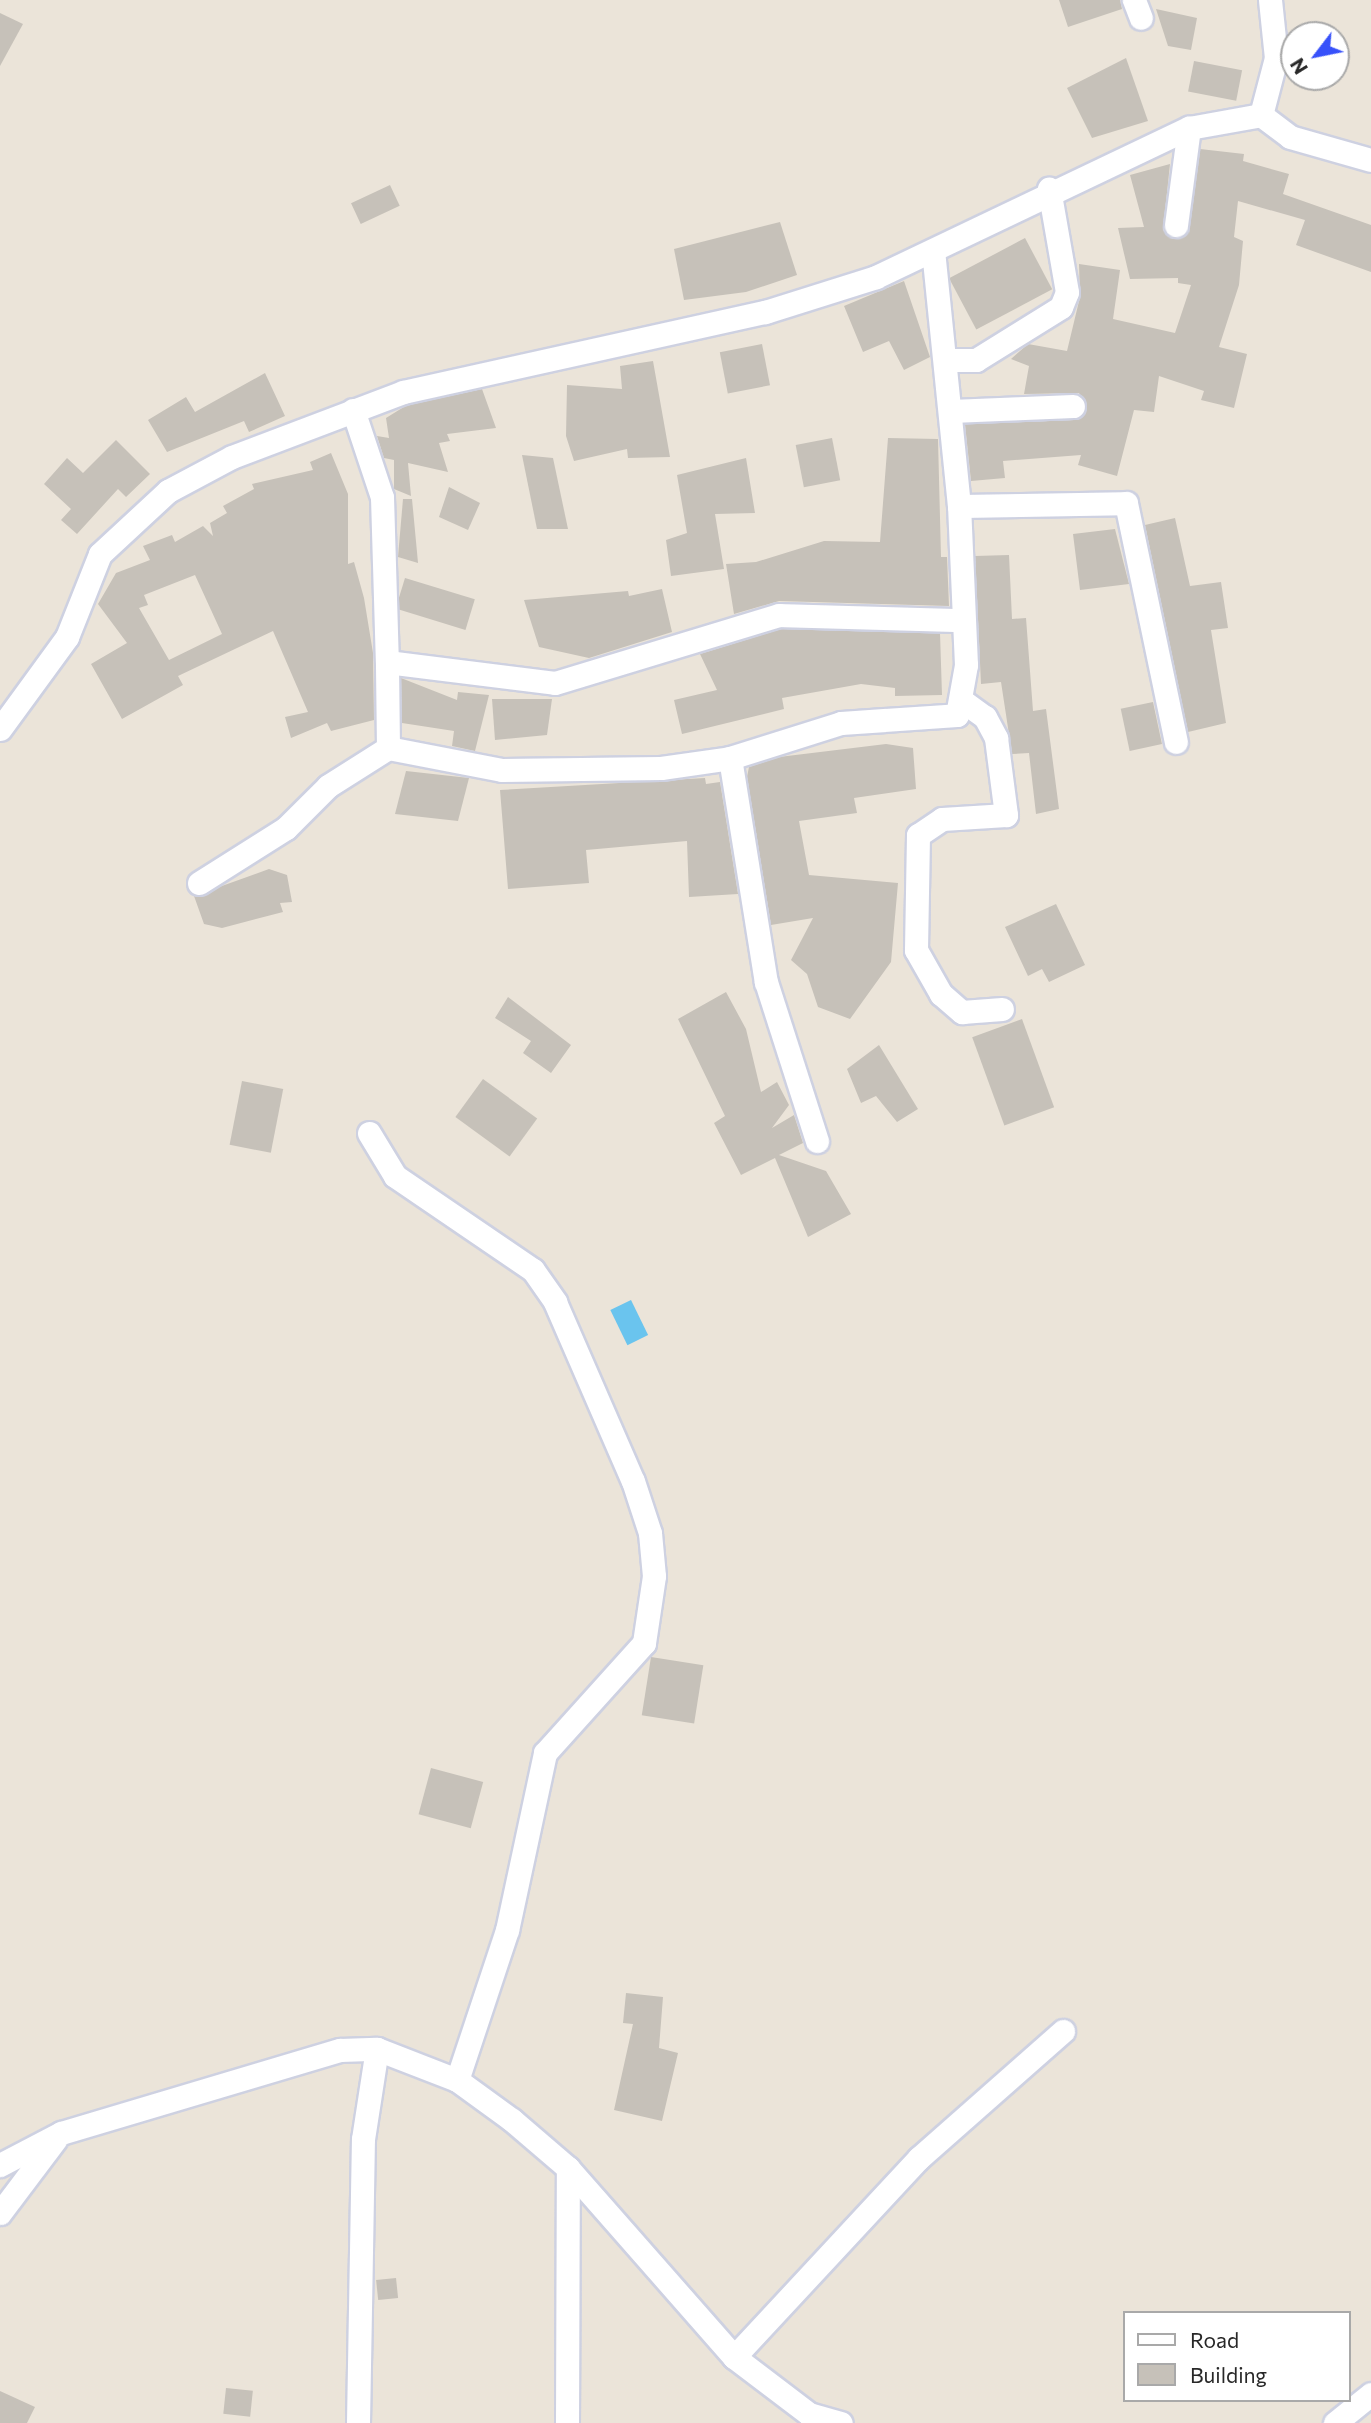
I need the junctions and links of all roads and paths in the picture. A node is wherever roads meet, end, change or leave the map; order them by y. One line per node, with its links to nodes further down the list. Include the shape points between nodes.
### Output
1 (1270, 0): 2 (street, via 1276,58)
2 (1261, 116): 3 (street); 4 (street, via 1290,137)
3 (1189, 128): 5 (street); 6 (street)
4 (1371, 160)
5 (1049, 190): 7 (street); 8 (street, via 1067,292 1061,307 976,360)
6 (1176, 225)
7 (933, 251): 8 (street); 10 (street, via 765,312 641,335)
8 (947, 360): 11 (street)
9 (1073, 406): 11 (street)
10 (353, 410): 14 (street, via 382,497); 16 (street, via 168,491 100,554 66,637)
11 (951, 411): 12 (street)
12 (958, 506): 13 (street); 17 (street, via 1126,503)
13 (961, 620): 14 (street, via 779,615 555,683); 15 (street)
14 (387, 662): 18 (street)
15 (964, 702): 19 (street, via 947,719 841,723); 21 (street, via 985,717 996,738 1006,815 942,819 918,835 916,950 941,994 962,1012)
16 (0, 729)
17 (1176, 742)
18 (388, 748): 19 (street, via 502,770 661,768); 20 (street, via 328,786 286,828)
19 (730, 758): 23 (street, via 766,982)
20 (199, 883)
21 (1002, 1009)
22 (369, 1133): 26 (street, via 395,1176 533,1270 589,1370 651,1544 654,1576 644,1643 545,1753 506,1930)
23 (817, 1141)
24 (1063, 2032): 31 (street, via 919,2158)
25 (377, 2049): 26 (street); 27 (street, via 340,2050); 33 (street, via 363,2139)
26 (457, 2080): 29 (street)
27 (61, 2133): 28 (street); 30 (street)
28 (0, 2165)
29 (568, 2168): 31 (street); 34 (street)
30 (0, 2213)
31 (734, 2357): 35 (street, via 809,2414)
32 (1371, 2394): 36 (street)
33 (358, 2423)
34 (567, 2423)
35 (841, 2423)
36 (1335, 2423)

